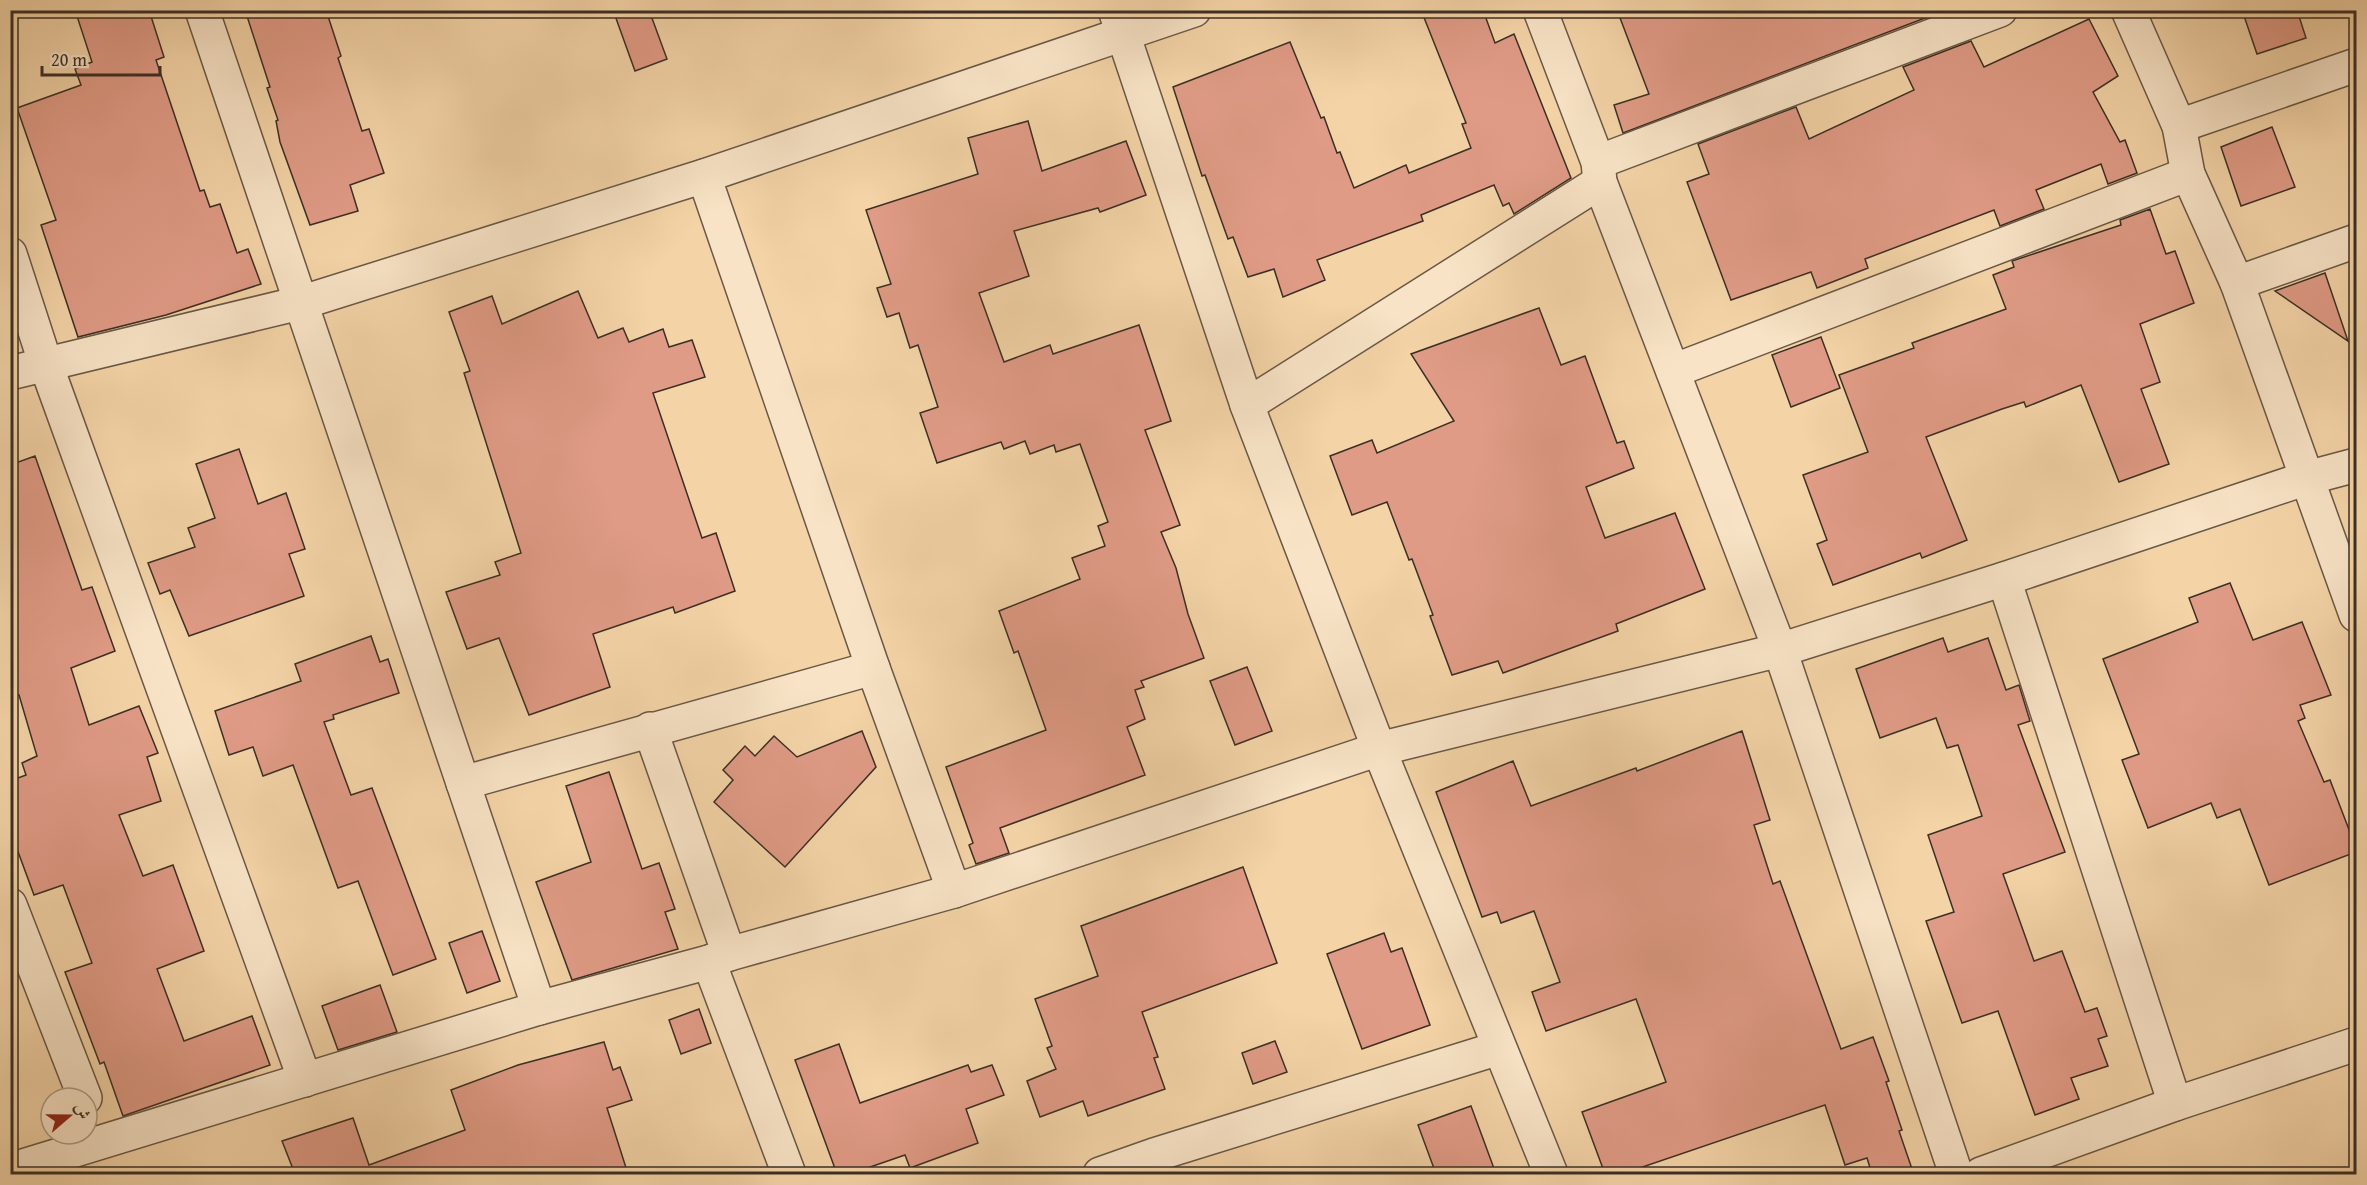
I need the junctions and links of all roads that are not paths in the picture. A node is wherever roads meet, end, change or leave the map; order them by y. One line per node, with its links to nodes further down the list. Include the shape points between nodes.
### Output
1 (202, 10): 15 (street)
2 (1194, 10): 6 (street)
3 (1540, 10): 9 (street)
4 (2000, 10): 9 (street)
5 (2128, 10): 8 (street)
6 (1119, 24): 11 (street); 19 (street)
7 (2356, 65): 8 (street)
8 (2180, 126): 10 (street)
9 (1599, 172): 17 (street); 19 (street)
10 (2188, 174): 14 (street); 17 (street)
11 (704, 176): 15 (street); 25 (street)
12 (2356, 241): 14 (street)
13 (10, 254): 16 (street)
14 (2237, 283): 21 (street)
15 (300, 303): 16 (street); 28 (street)
16 (46, 365): 18 (street); 35 (street)
17 (1673, 371): 24 (street)
18 (10, 373)
19 (1247, 405): 27 (street)
20 (2356, 465): 21 (street)
21 (2307, 478): 22 (street); 23 (street)
22 (2004, 579): 24 (street); 37 (street)
23 (2356, 615)
24 (1780, 650): 27 (street); 44 (street)
25 (873, 668): 26 (street); 29 (street)
26 (650, 729): 28 (street); 31 (street)
27 (1379, 749): 29 (street); 34 (street)
28 (463, 783): 32 (street)
29 (954, 891): 31 (street)
30 (10, 905): 36 (street)
31 (719, 958): 32 (street); 41 (street)
32 (539, 1008): 35 (street)
33 (2356, 1044): 37 (street)
34 (1499, 1048): 42 (street); 43 (street)
35 (304, 1080): 39 (street)
36 (81, 1086)
37 (2175, 1104): 45 (street)
38 (99, 1133): 39 (street)
39 (102, 1141): 40 (street)
40 (10, 1170)
41 (789, 1174)
42 (1100, 1174)
43 (1551, 1174)
44 (1956, 1174)
45 (1980, 1174)

